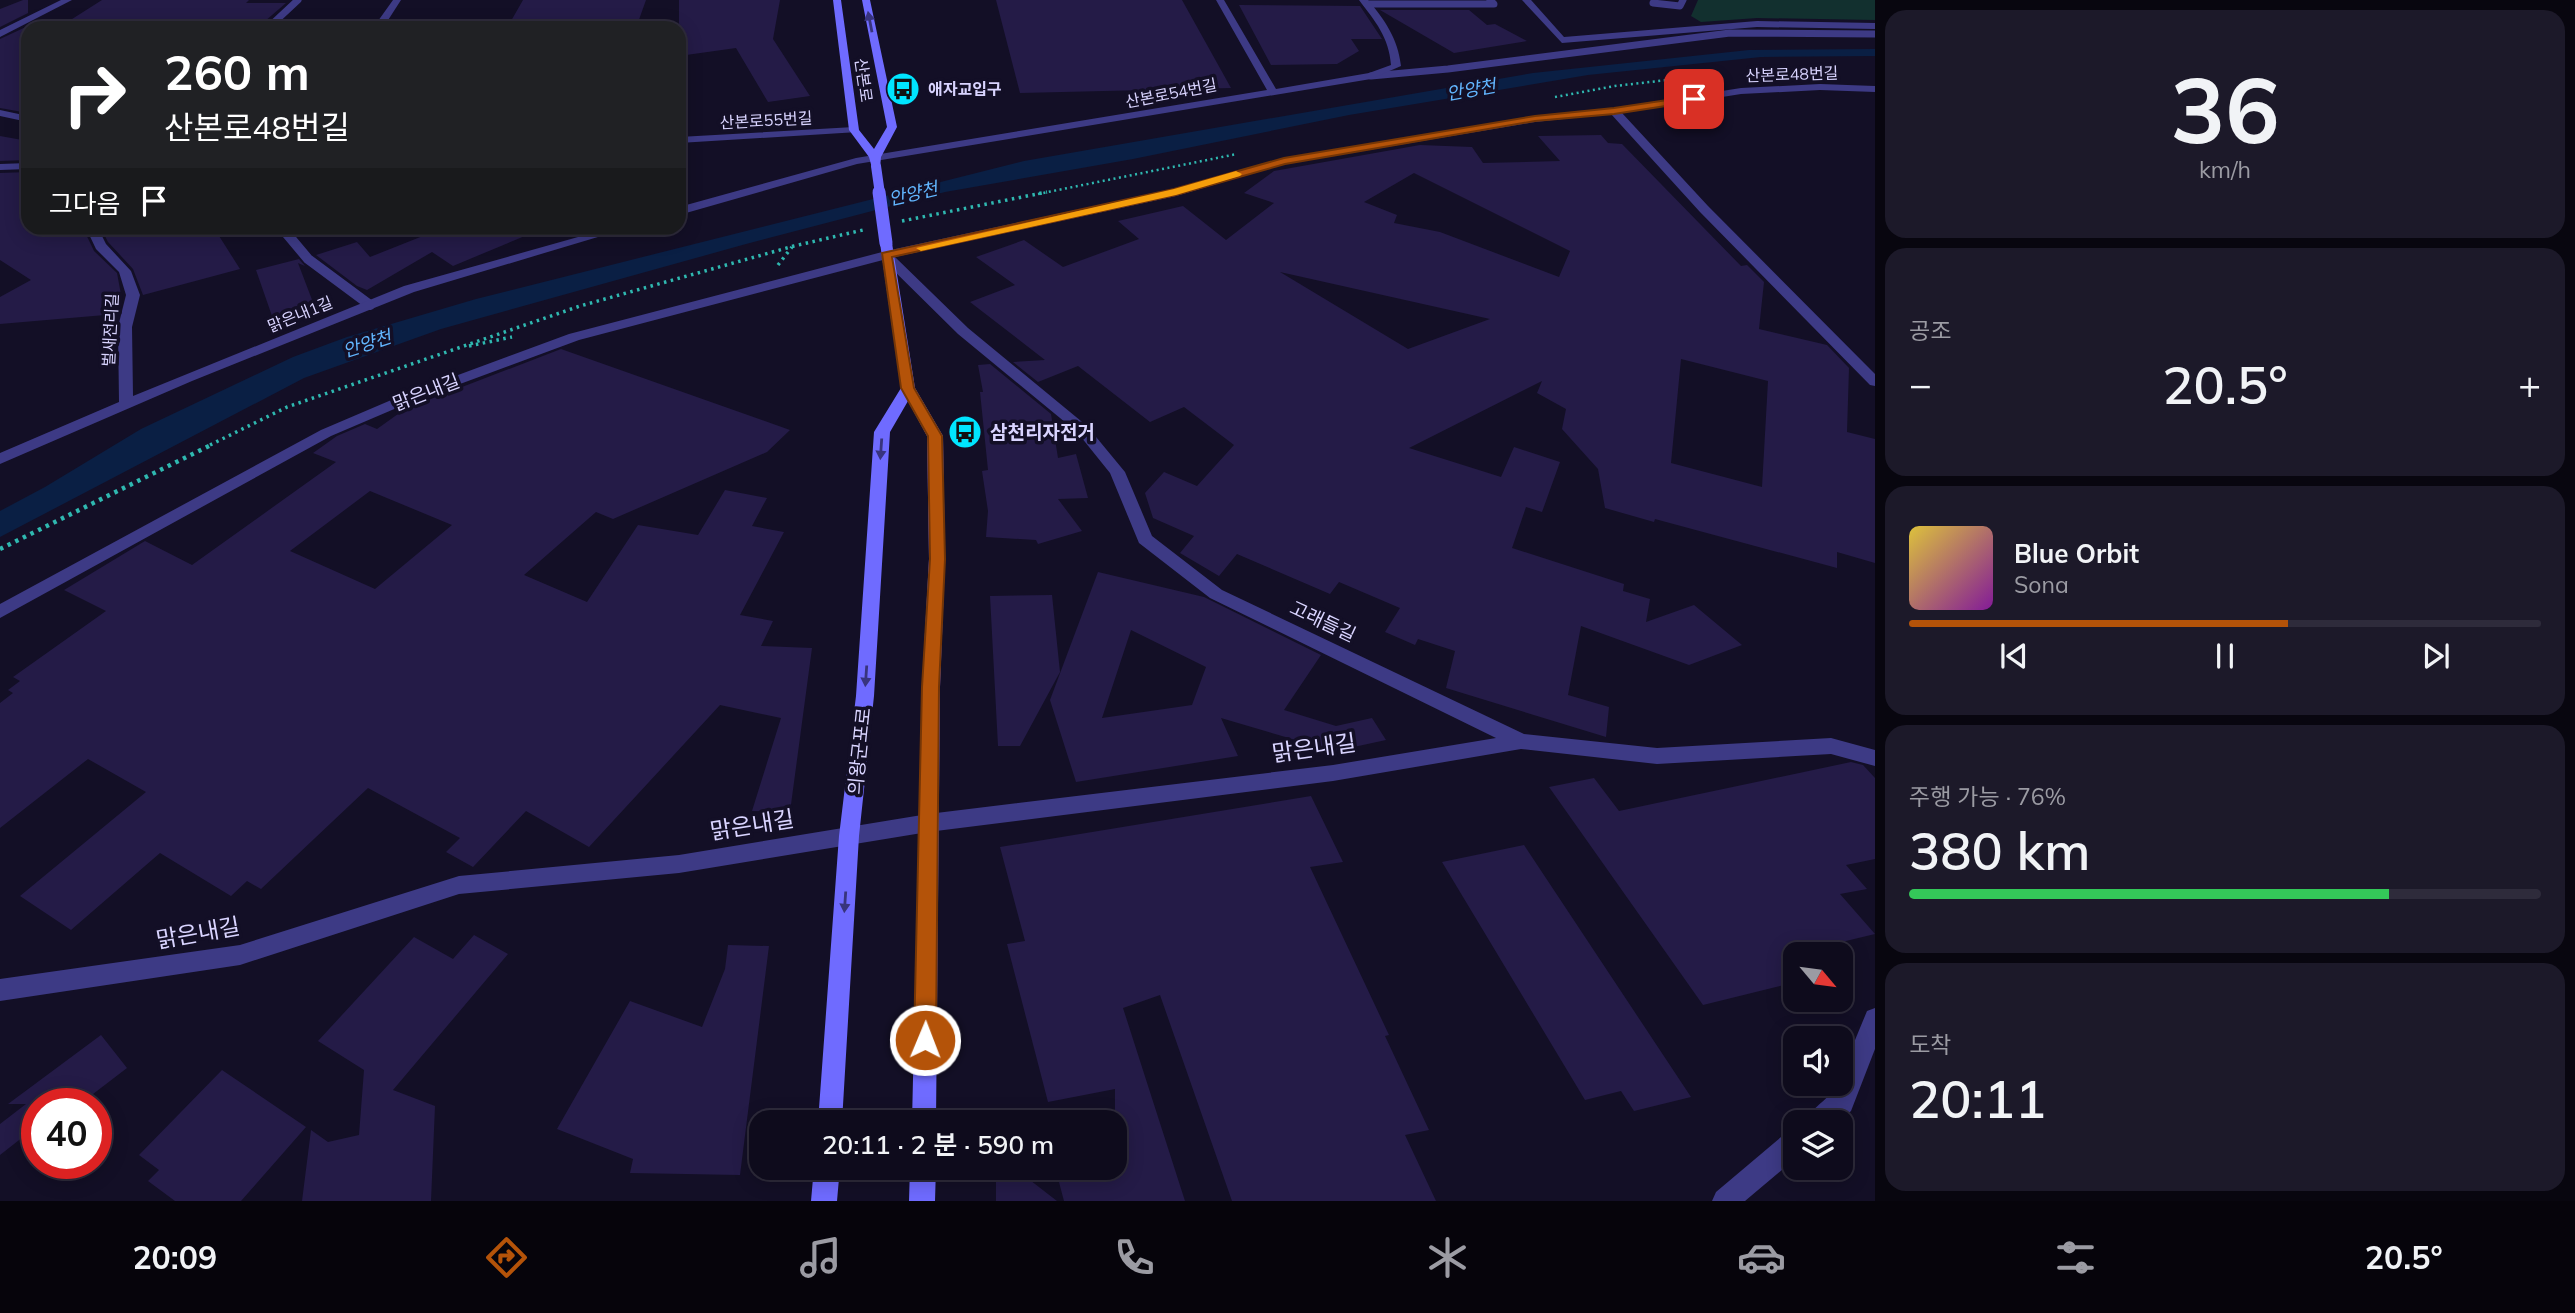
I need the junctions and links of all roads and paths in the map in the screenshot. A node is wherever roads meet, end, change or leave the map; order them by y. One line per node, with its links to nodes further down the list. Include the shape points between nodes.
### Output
1 (68, 0): 12 (street)
2 (298, 0): 13 (lane)
3 (397, 0): 14 (street)
4 (837, 0): 27 (street, 산본로)
5 (866, 0): 29 (street, 산본로, one-way to 5, via 892,127)
6 (1220, 0): 23 (street)
7 (1490, 0): 10 (lane, via 1494,4)
8 (1526, 0): 19 (street)
9 (1683, 0): 11 (lane, via 1680,6)
10 (1365, 2): 21 (street, 산본로54번길, via 1396,48 1396,66)
11 (1653, 3)
12 (26, 21)
13 (276, 21)
14 (383, 21)
15 (21, 24): 17 (street)
16 (1875, 26): 19 (street, via 1757,24)
17 (0, 34)
18 (1875, 34): 20 (lane, via 1730,33)
19 (1562, 40): 20 (lane)
20 (1576, 51): 21 (lane)
21 (1371, 76): 23 (street, 산본로54번길)
22 (1875, 89): 24 (street, 산본로48번길, via 1741,91)
23 (1273, 92): 29 (street, 산본로54번길)
24 (1614, 111): 36 (street, 산본로48번길, via 1535,118 1284,161 1176,192); 38 (street)
25 (0, 113): 26 (street)
26 (21, 118)
27 (854, 130): 28 (street, 산본로55번길); 29 (street, 산본로)
28 (686, 140)
29 (875, 162): 32 (street); 36 (street, bridge)
30 (21, 166): 31 (street)
31 (0, 167)
32 (686, 209)
33 (95, 235): 40 (street, 벌새전리길, via 124,271 133,295 125,327)
34 (288, 235): 37 (lane, via 308,259)
35 (598, 235): 37 (street, 맑은내1길, via 409,289)
36 (886, 249): 39 (street); 42 (street, 맑은내길, via 574,337 401,401 326,433); 43 (street, 고래들길, via 962,331 1082,429 1117,472 1145,539 1216,594)
37 (370, 305): 40 (street, 맑은내1길)
38 (1875, 382)
39 (908, 388): 45 (street, via 935,436 937,559); 46 (street, 의왕군포로, one-way to 46, via 882,432 865,696)
40 (126, 406): 41 (street, 맑은내1길)
41 (0, 459)
42 (0, 612)
43 (1521, 741): 44 (street, 고래들길, via 1657,756 1831,746); 45 (street, 맑은내길, via 1333,773)
44 (1875, 758)
45 (928, 823): 46 (street, 맑은내길); 50 (street)
46 (849, 836): 47 (street, 맑은내길, via 679,864 459,885 240,955); 49 (street, 의왕군포로, one-way to 49)
47 (0, 990)
48 (1875, 1019): 51 (street, via 1842,1102)
49 (831, 1110)
50 (924, 1110)
51 (1832, 1110)
52 (1783, 1152): 57 (street)
53 (826, 1180): 55 (street)
54 (923, 1180): 56 (street)
55 (824, 1201)
56 (922, 1201)
57 (1725, 1201)

